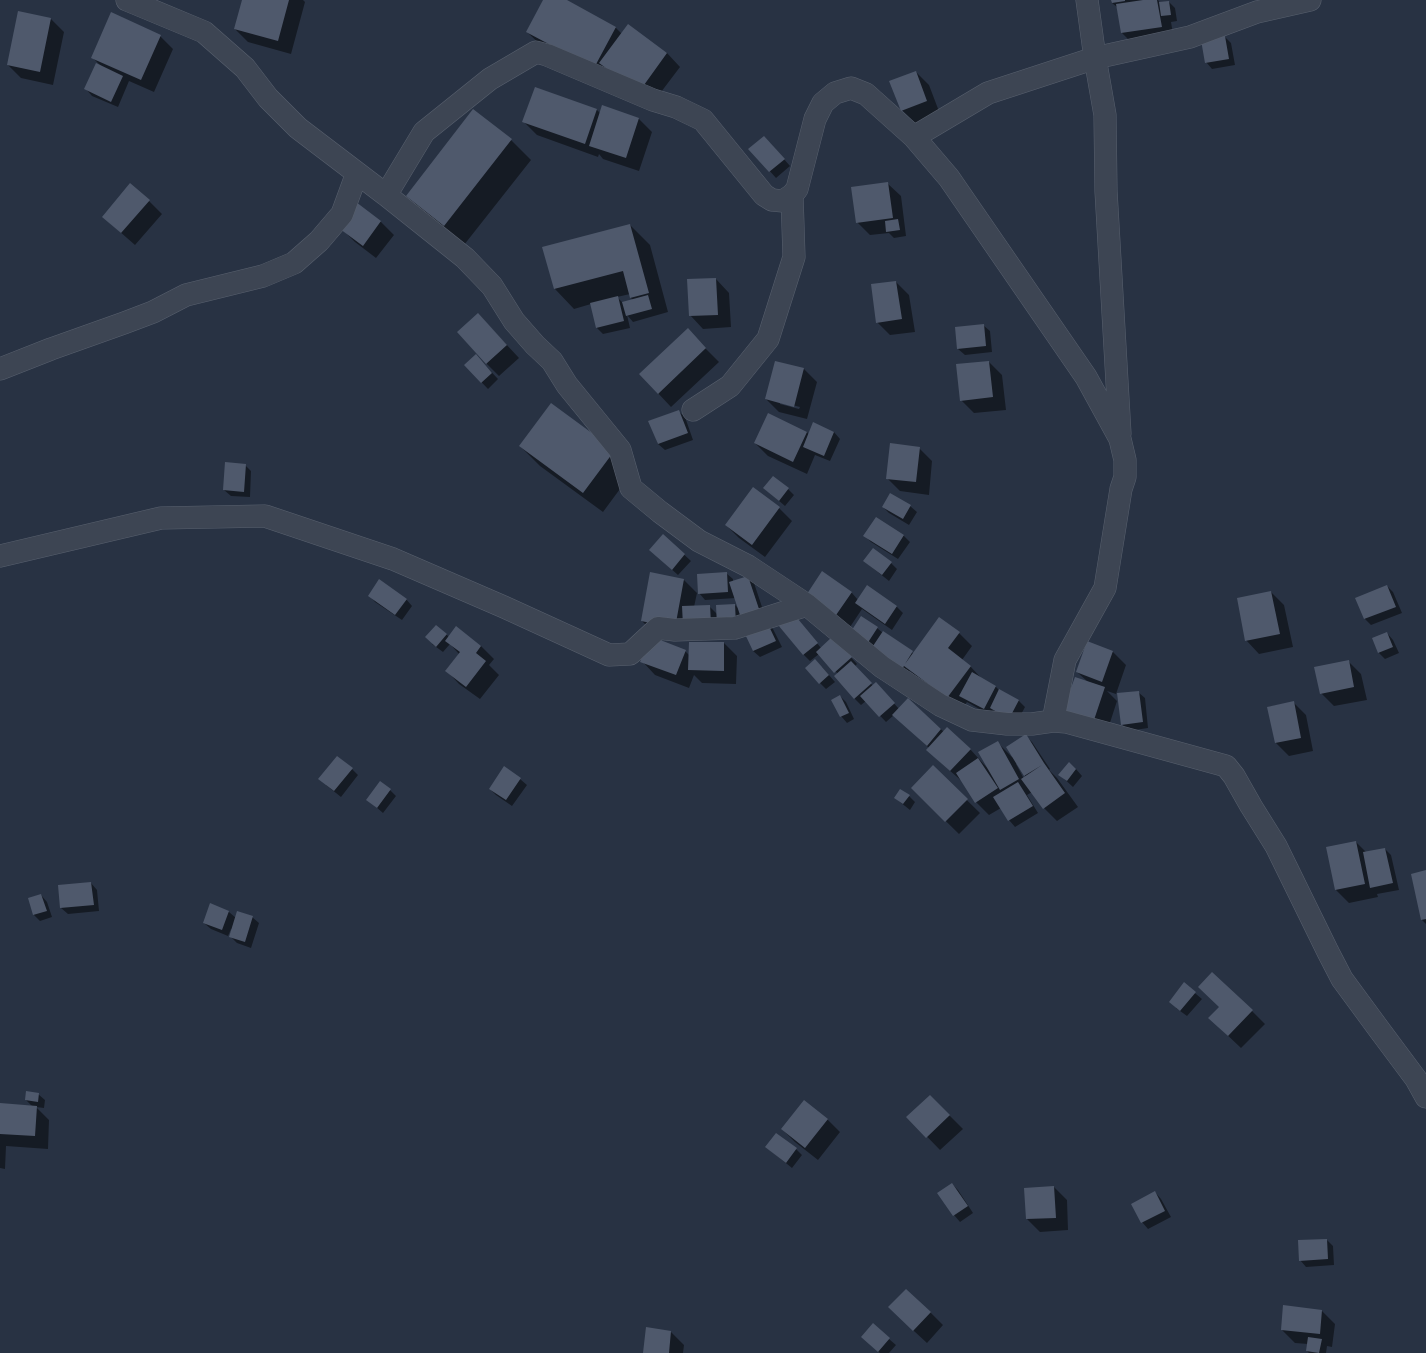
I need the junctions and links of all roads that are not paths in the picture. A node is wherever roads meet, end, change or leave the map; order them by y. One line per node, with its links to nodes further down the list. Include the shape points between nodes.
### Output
1 (127, 0): 4 (street)
2 (1087, 0): 5 (street)
3 (1310, 0): 5 (street, via 1257,12 1190,36)
4 (152, 5): 7 (street, via 204,32 245,68 268,98 298,128)
5 (1095, 58): 6 (street, via 988,93); 12 (street, via 1105,115 1106,191)
6 (914, 137): 9 (street, via 866,94 851,88 835,93 824,103 815,119 797,189); 12 (street, via 949,178 1081,371)
7 (357, 173): 8 (street); 10 (street, via 342,214 319,241 294,263 263,276 186,295 153,312)
8 (386, 195): 9 (street, via 424,132 490,79 536,52 703,120 764,195 772,200 783,201); 14 (street, via 465,258 492,286 514,321 552,361 567,385 620,450 631,488 699,541 748,566)
9 (792, 195): 11 (street, via 794,256 768,339 730,386)
10 (0, 369)
11 (693, 410)
12 (1120, 439): 15 (street, via 1125,460 1125,477 1105,588 1065,660)
13 (0, 556): 14 (street, via 161,518 265,516 393,559 609,655 630,654 658,628 735,628)
14 (806, 605): 15 (street, via 882,667 940,705 972,720 1007,724)
15 (1053, 721): 16 (street, via 1066,722 1226,766 1276,846 1342,979 1416,1079)
16 (1426, 1097)

